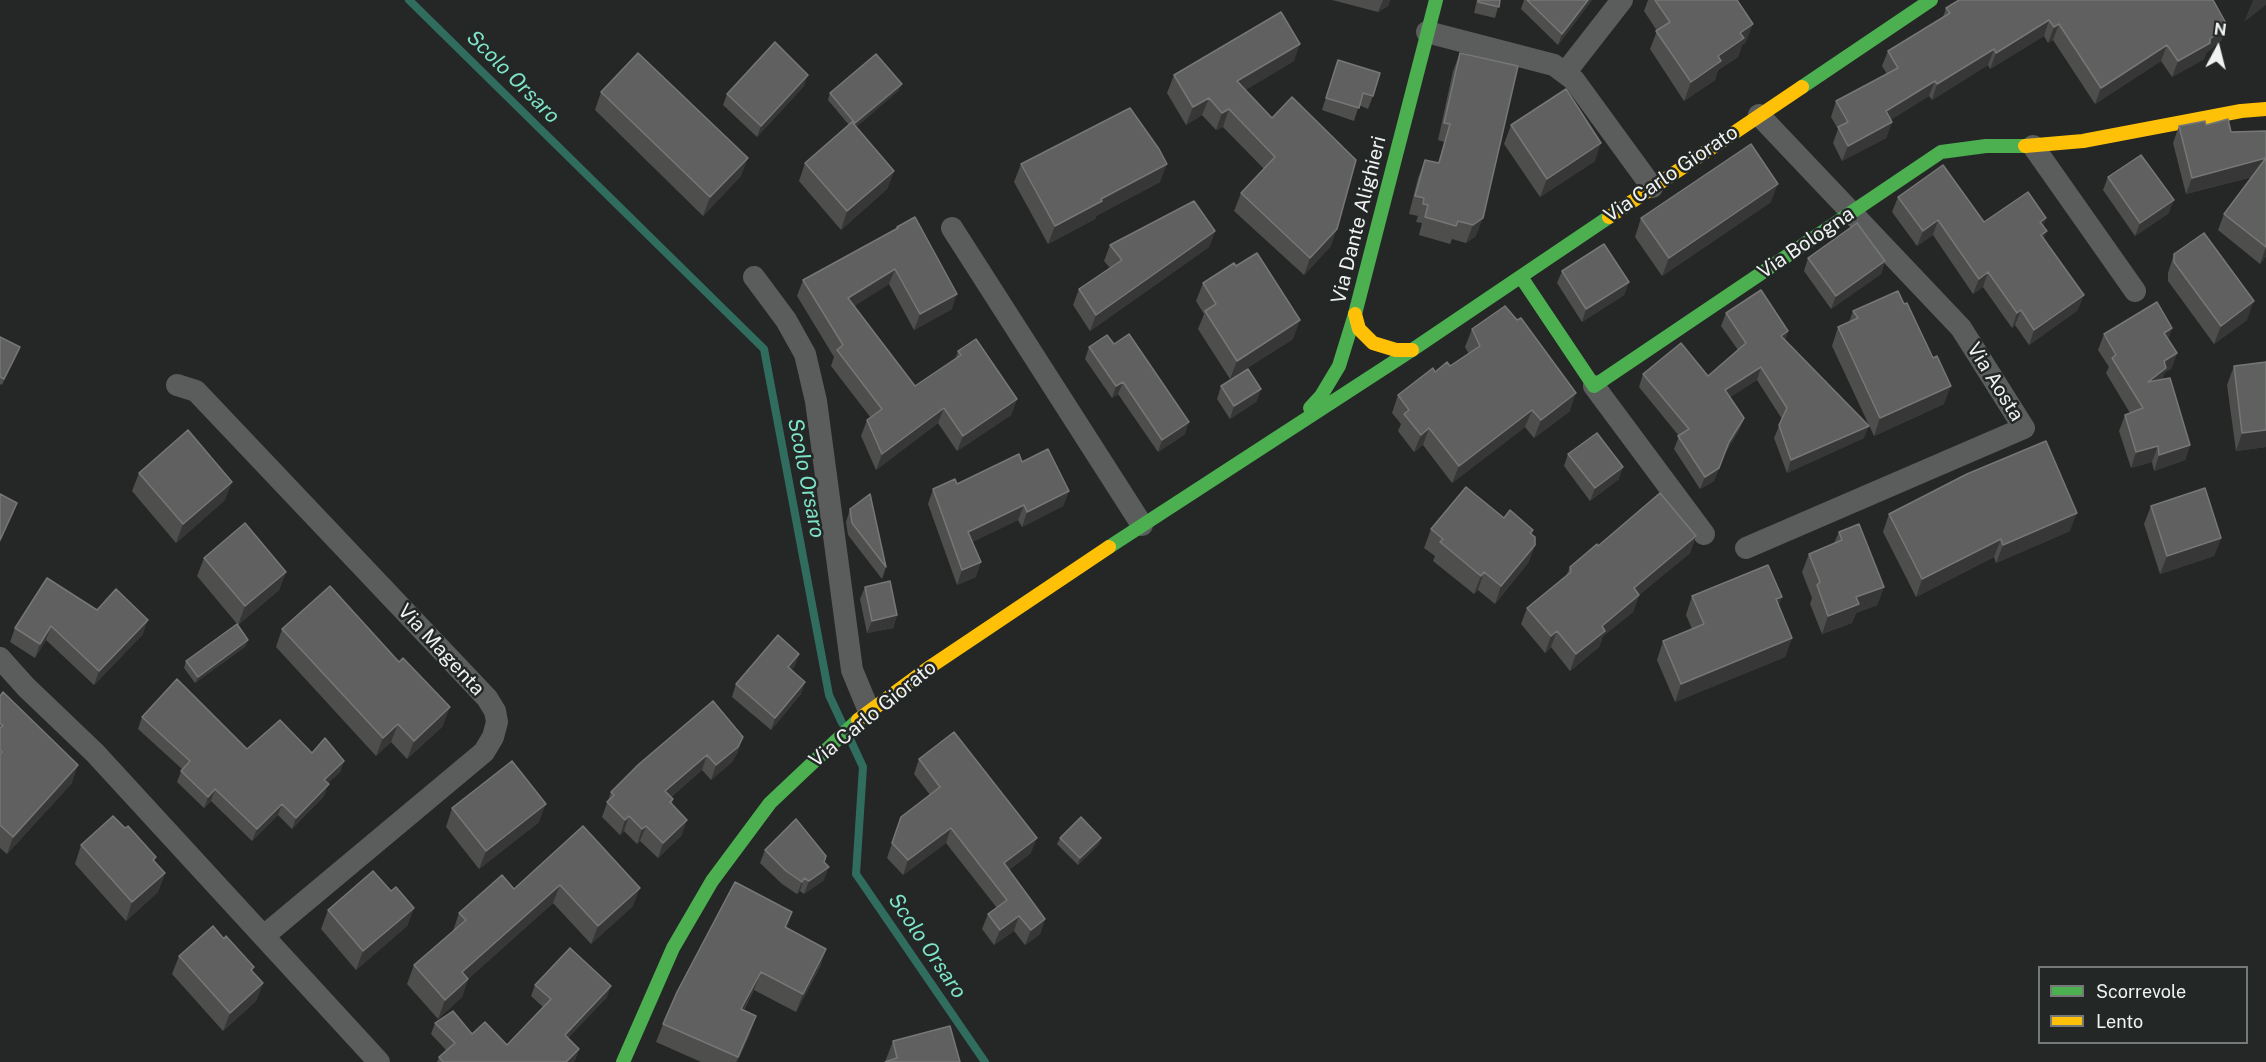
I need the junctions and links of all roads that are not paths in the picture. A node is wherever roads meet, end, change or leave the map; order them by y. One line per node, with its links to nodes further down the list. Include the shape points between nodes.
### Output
1 (1436, 0): 4 (street, Via Dante Alighieri)
2 (1622, 0): 5 (street)
3 (1931, 0): 7 (street, Via Carlo Giorato)
4 (1427, 32): 5 (street, via 1539,60); 15 (street, Via Dante Alighieri)
5 (1565, 73): 9 (street)
6 (2266, 109): 8 (street, Via Bologna)
7 (1759, 115): 9 (street, Via Carlo Giorato); 10 (street, Via Aosta)
8 (2033, 146): 10 (street, Via Bologna, via 1986,146 1941,152); 14 (street)
9 (1652, 187): 13 (street, Via Carlo Giorato)
10 (1850, 213): 19 (street, Via Bologna); 23 (street, Via Aosta, via 1961,328 2024,428)
11 (952, 228): 21 (street)
12 (754, 277): 25 (street, via 805,354 819,422 852,670)
13 (1521, 277): 16 (street, Via Carlo Giorato); 19 (street)
14 (2135, 291)
15 (1355, 314): 16 (street, via 1359,329 1373,343); 17 (street, Via Dante Alighieri)
16 (1412, 350): 17 (street, Via Carlo Giorato, via 1362,365); 20 (street, Via Carlo Giorato)
17 (1339, 366): 20 (street, Via Dante Alighieri, via 1321,396)
18 (177, 385): 26 (street, Via Magenta, via 196,391 487,698 497,722 484,752)
19 (1594, 386): 22 (street)
20 (1285, 431): 21 (street, Via Carlo Giorato)
21 (1142, 525): 25 (street, Via Carlo Giorato)
22 (1704, 534)
23 (1746, 548)
24 (0, 658): 26 (street, via 95,753)
25 (865, 715): 28 (street, Via Carlo Giorato, via 770,803 742,837 673,948)
26 (265, 936): 27 (street)
27 (379, 1062)
28 (622, 1062)

